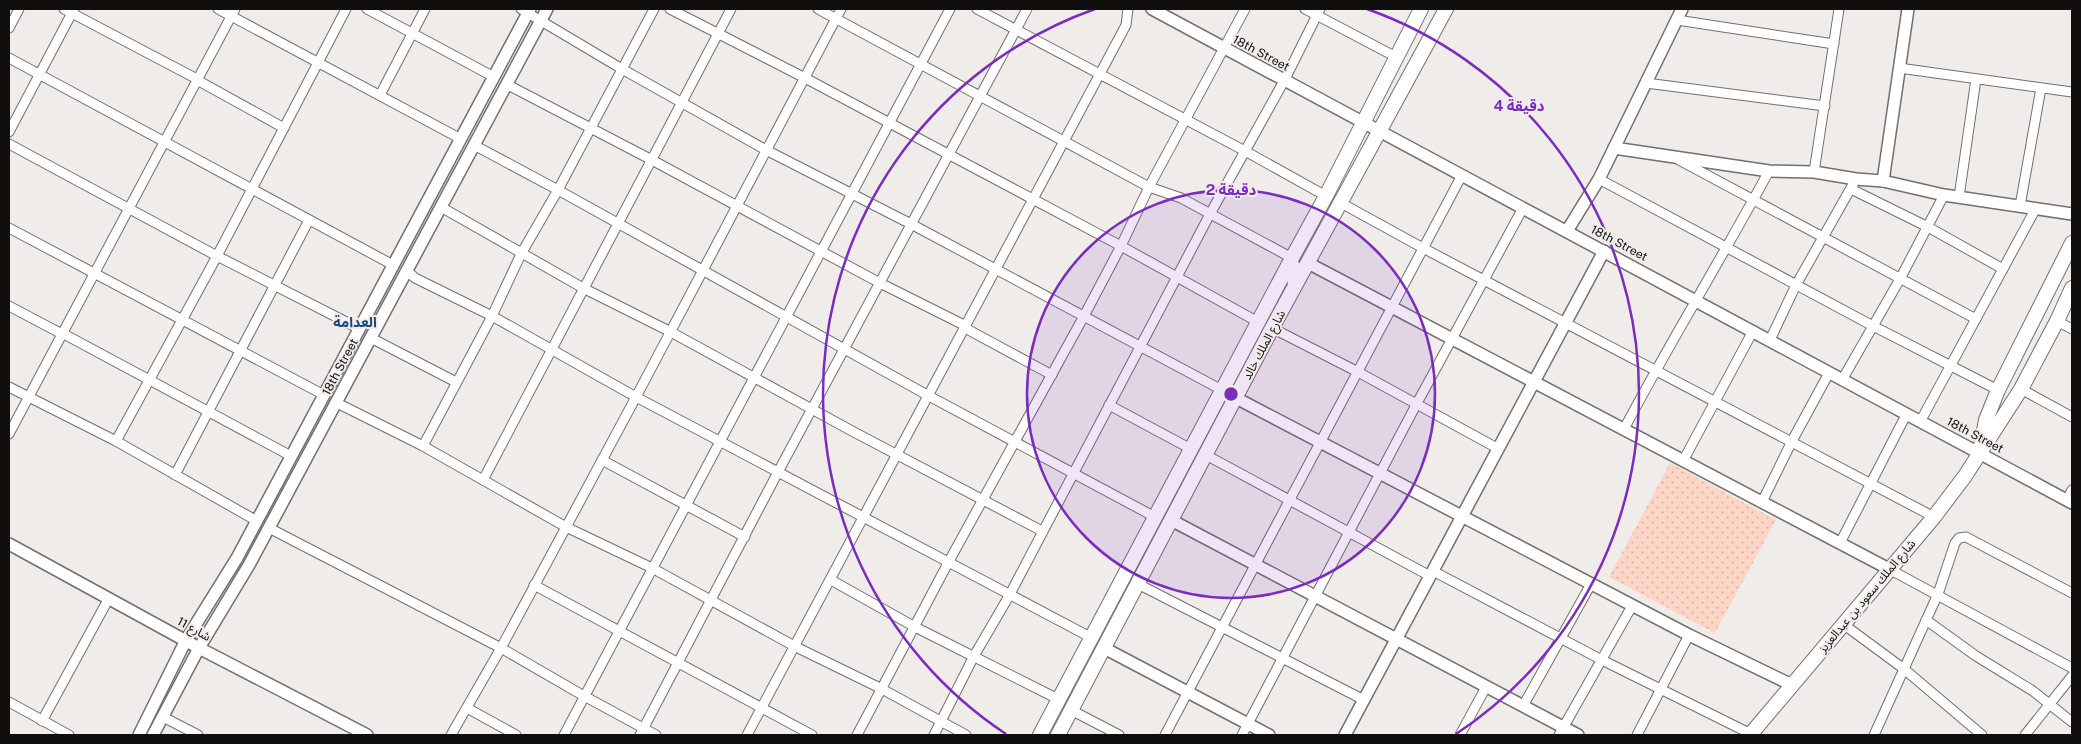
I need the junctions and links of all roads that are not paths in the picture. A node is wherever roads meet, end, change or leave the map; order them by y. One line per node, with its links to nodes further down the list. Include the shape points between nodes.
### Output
1 (19, 9): 31 (street)
2 (218, 9): 26 (street)
3 (346, 9): 39 (street)
4 (367, 9): 33 (street)
5 (425, 9): 33 (street)
6 (546, 9): 29 (street, 18th Street)
7 (654, 9): 42 (street)
8 (670, 9): 34 (street)
9 (731, 9): 34 (street)
10 (818, 9): 28 (street)
11 (841, 9): 28 (street)
12 (950, 9): 40 (street)
13 (978, 9): 32 (street)
14 (1027, 9): 32 (street)
15 (1128, 9): 44 (street, via 1126,26)
16 (1152, 9): 36 (street, 18th Street)
17 (1245, 9): 36 (street)
18 (1305, 9): 27 (street)
19 (1421, 9): 37 (main road, شارع الملك خالد)
20 (1446, 9): 64 (main road, شارع الملك خالد)
21 (1682, 9): 30 (street)
22 (1839, 9): 35 (street)
23 (1908, 9): 41 (street)
24 (70, 10): 43 (street); 48 (street)
25 (526, 10): 29 (street); 45 (street)
26 (233, 12): 39 (street); 48 (street)
27 (1318, 12): 37 (street); 49 (street)
28 (836, 18): 40 (street); 46 (street)
29 (540, 20): 42 (street); 51 (street, 18th Street)
30 (1677, 20): 35 (street); 50 (street)
31 (9, 28)
32 (1016, 30): 44 (street); 55 (street)
33 (412, 33): 45 (street); 54 (street)
34 (718, 34): 46 (street); 56 (street)
35 (1834, 44): 57 (street)
36 (1224, 48): 49 (street, 18th Street); 58 (street)
37 (1396, 57): 59 (main road, شارع الملك خالد)
38 (9, 58): 43 (street)
39 (317, 62): 54 (street); 61 (street)
40 (920, 64): 55 (street); 60 (street)
41 (1899, 68): 47 (street); 80 (street)
42 (622, 69): 56 (street); 62 (street)
43 (39, 74): 63 (street); 66 (street)
44 (1100, 75): 58 (street); 67 (street)
45 (494, 77): 65 (street)
46 (805, 78): 60 (street); 71 (street)
47 (1976, 79): 52 (street); 88 (street)
48 (197, 80): 61 (street); 66 (street)
49 (1284, 81): 59 (street, 18th Street); 72 (street)
50 (1646, 83): 57 (street); 70 (street)
51 (506, 84): 62 (street); 69 (street, 18th Street)
52 (2041, 88): 53 (street); 93 (street)
53 (2072, 92)
54 (380, 96): 65 (street)
55 (980, 97): 67 (street); 73 (street)
56 (681, 102): 71 (street); 75 (street)
57 (1824, 106): 77 (street)
58 (1185, 120): 72 (street); 82 (street)
59 (1362, 122): 64 (street, 18th Street); 87 (main road, شارع الملك خالد)
60 (888, 123): 73 (street); 85 (street)
61 (284, 128): 83 (street)
62 (591, 129): 75 (street); 84 (street)
63 (9, 132)
64 (1380, 132): 78 (street, 18th Street); 91 (main road, شارع الملك خالد)
65 (461, 139): 117 (street)
66 (164, 142): 83 (street); 95 (street)
67 (1064, 142): 82 (street); 89 (street)
68 (9, 144): 95 (street)
69 (474, 145): 84 (street); 94 (street, 18th Street)
70 (1614, 148): 74 (street); 79 (street)
71 (766, 150): 85 (street); 92 (street)
72 (1245, 151): 87 (street); 98 (street)
73 (948, 155): 89 (street); 102 (street)
74 (1673, 157): 76 (street); 90 (street)
75 (650, 159): 92 (street); 101 (street)
76 (1769, 170): 77 (street); 90 (street)
77 (1814, 172): 81 (street)
78 (1462, 175): 96 (street, 18th Street); 109 (street)
79 (1599, 179): 105 (street); 110 (street)
80 (1883, 182): 81 (street); 86 (street)
81 (1853, 184): 103 (street); 106 (street)
82 (1149, 187): 98 (street, via 1182,198); 108 (street)
83 (252, 190): 100 (street); 114 (street)
84 (558, 190): 101 (street); 113 (street)
85 (852, 193): 102 (street); 111 (street)
86 (1944, 195): 88 (street); 103 (street)
87 (1326, 196): 115 (main road, شارع الملك خالد)
88 (1959, 197): 93 (street)
89 (1033, 200): 108 (street); 119 (street)
90 (1753, 200): 106 (street); 110 (street)
91 (1341, 203): 109 (street); 116 (main road, شارع الملك خالد)
92 (737, 206): 111 (street); 121 (street)
93 (2020, 206): 97 (street)
94 (441, 207): 113 (street); 120 (street, 18th Street)
95 (130, 208): 114 (street); 122 (street)
96 (1523, 208): 105 (street, 18th Street); 125 (street)
97 (2036, 208): 99 (street); 118 (street)
98 (1210, 214): 115 (street); 123 (street)
99 (2072, 214)
100 (309, 220): 117 (street); 127 (street)
101 (618, 224): 121 (street); 129 (street)
102 (911, 224): 119 (street); 126 (street)
103 (1928, 227): 118 (street); 124 (street)
104 (9, 228): 122 (street)
105 (1567, 231): 112 (street, 18th Street)
106 (1822, 237): 124 (street); 128 (street)
107 (2072, 242): 169 (main road, شارع الملك سعود بن عبدالعزيز)
108 (1121, 246): 123 (street); 135 (street)
109 (1423, 248): 125 (street); 133 (street)
110 (1727, 248): 128 (street); 131 (street)
111 (821, 250): 126 (street); 136 (street)
112 (1604, 251): 131 (street, 18th Street); 141 (street)
113 (521, 254): 129 (street); 134 (street)
114 (217, 256): 127 (street); 138 (street)
115 (1292, 258): 140 (main road, شارع الملك خالد); 145 (street, via 1296,268)
116 (1308, 263): 133 (street); 145 (main road, شارع الملك خالد)
117 (393, 265): 144 (street)
118 (2003, 269): 137 (street)
119 (996, 270): 135 (street); 143 (street)
120 (407, 271): 134 (street); 150 (street, 18th Street)
121 (702, 271): 136 (street); 148 (street)
122 (94, 274): 138 (street); 149 (street)
123 (1176, 278): 140 (street); 153 (street)
124 (1900, 279): 137 (street); 142 (street)
125 (1484, 280): 141 (street); 151 (street)
126 (880, 282): 143 (street); 154 (street)
127 (275, 285): 144 (street); 156 (street)
128 (1796, 285): 142 (street); 152 (street)
129 (583, 288): 148 (street); 155 (street)
130 (2072, 288): 139 (main road, شارع الملك سعود بن عبدالعزيز)
131 (1695, 300): 147 (street, 18th Street); 158 (street)
132 (9, 306): 149 (street)
133 (1393, 308): 151 (street); 159 (street)
134 (492, 316): 155 (street); 165 (street)
135 (1084, 316): 153 (street); 161 (street)
136 (785, 317): 154 (street); 162 (street)
137 (1976, 319): 157 (street)
138 (180, 320): 156 (street); 163 (street)
139 (2057, 321): 146 (street); 170 (main road, شارع الملك سعود بن عبدالعزيز)
140 (1258, 322): 168 (main road, شارع الملك خالد)
141 (1566, 323): 158 (street); 166 (street)
142 (1873, 326): 157 (street); 164 (street)
143 (965, 327): 161 (street); 172 (street)
144 (360, 328): 171 (street)
145 (1272, 328): 159 (street); 175 (main road, شارع الملك خالد)
146 (2072, 329)
147 (1753, 330): 152 (street, 18th Street); 176 (street)
148 (669, 331): 162 (street); 174 (street)
149 (62, 334): 163 (street); 173 (street)
150 (371, 338): 165 (street); 177 (street, 18th Street)
151 (1452, 339): 166 (street); 179 (street)
152 (1770, 340): 160 (street, 18th Street)
153 (1140, 346): 168 (street); 178 (street)
154 (844, 349): 172 (street); 180 (street)
155 (552, 350): 174 (street); 205 (street)
156 (241, 351): 171 (street); 181 (street)
157 (1950, 366): 169 (street); 184 (street)
158 (1655, 370): 176 (street); 185 (street)
159 (1358, 372): 179 (street); 191 (street)
160 (1829, 373): 164 (street, 18th Street); 190 (street)
161 (1052, 375): 189 (street)
162 (754, 377): 180 (street); 188 (street)
163 (149, 380): 181 (street); 187 (street)
164 (1842, 380): 182 (street, 18th Street)
165 (456, 382): 192 (street)
166 (1533, 382): 185 (street); 193 (street)
167 (9, 387): 173 (street)
168 (1222, 390): 194 (main road, شارع الملك خالد)
169 (1998, 390): 195 (main road, شارع الملك سعود بن عبدالعزيز, via 1986,420)
170 (2021, 390): 183 (street); 195 (main road, شارع الملك سعود بن عبدالعزيز)
171 (324, 395): 198 (street)
172 (929, 396): 189 (street); 196 (street)
173 (28, 397): 186 (street); 187 (street)
174 (636, 397): 188 (street); 199 (street)
175 (1236, 398): 191 (street); 197 (main road, شارع الملك خالد)
176 (1714, 401): 190 (street); 200 (street)
177 (337, 403): 192 (street); 219 (street, 18th Street)
178 (1109, 405): 194 (street); 202 (street)
179 (1416, 405): 193 (street); 203 (street)
180 (812, 409): 196 (street); 201 (street)
181 (208, 412): 198 (street); 204 (street)
182 (1906, 414): 184 (street, 18th Street); 206 (street)
183 (2072, 417)
184 (1920, 422): 195 (street, 18th Street)
185 (1624, 429): 200 (street)
186 (9, 434)
187 (116, 441): 204 (street)
188 (722, 441): 201 (street); 211 (street)
189 (1015, 441): 202 (street); 208 (street)
190 (1792, 441): 206 (street); 210 (street)
191 (1320, 442): 203 (street); 209 (street)
192 (423, 446): 205 (street)
193 (1497, 448): 212 (street)
194 (1191, 449): 214 (main road, شارع الملك خالد)
195 (1980, 453): 207 (street, 18th Street); 215 (main road, شارع الملك سعود بن عبدالعزيز)
196 (898, 454): 208 (street); 213 (street)
197 (1206, 454): 209 (street); 216 (main road, شارع الملك خالد)
198 (291, 456): 217 (street)
199 (602, 460): 211 (street); 218 (street)
200 (1683, 460): 210 (street)
201 (778, 472): 213 (street); 222 (street)
202 (1073, 473): 214 (street); 220 (street)
203 (1380, 473): 212 (street); 221 (street)
204 (175, 475): 217 (street)
205 (483, 480): 218 (street)
206 (1871, 483): 215 (street); 223 (street)
207 (2071, 498)
208 (983, 499): 220 (street); 225 (street)
209 (1291, 500): 221 (street); 226 (street)
210 (1762, 502): 223 (street)
211 (687, 506): 222 (street); 227 (street)
212 (1461, 516): 229 (street); 232 (street)
213 (865, 517): 225 (street); 230 (street)
214 (1155, 517): 247 (main road, شارع الملك خالد)
215 (1934, 517): 228 (main road, شارع الملك سعود بن عبدالعزيز)
216 (1171, 520): 226 (street); 231 (main road, شارع الملك خالد)
217 (257, 521): 249 (street, via 226,578)
218 (566, 527): 227 (street); 233 (street)
219 (269, 528): 252 (street, 18th Street); 253 (street)
220 (1042, 531): 236 (street)
221 (1348, 532): 229 (street); 237 (street)
222 (745, 537): 239 (street)
223 (1840, 543): 228 (street)
224 (9, 544): 238 (street, شارع 11)
225 (948, 563): 236 (street); 243 (street)
226 (1257, 565): 237 (street); 244 (street)
227 (652, 568): 239 (street); 245 (street)
228 (1889, 569): 235 (street); 242 (main road, شارع الملك سعود بن عبدالعزيز)
229 (1432, 573): 248 (street); 250 (street)
230 (831, 580): 243 (street); 251 (street)
231 (1138, 584): 244 (street); 254 (main road, شارع الملك خالد)
232 (1591, 584): 240 (street); 248 (street)
233 (534, 585): 245 (street); 253 (street)
234 (2072, 593): 235 (street, via 1966,537 1955,543)
235 (1938, 594): 241 (street); 259 (street)
236 (1009, 596): 247 (street); 255 (street)
237 (1314, 596): 250 (street); 256 (street)
238 (109, 598): 249 (street, شارع 11); 277 (street)
239 (710, 600): 251 (street); 258 (street)
240 (1632, 606): 246 (street); 257 (street)
241 (1926, 620): 260 (street); 271 (street)
242 (1843, 624): 260 (street); 262 (main road, شارع الملك سعود بن عبدالعزيز)
243 (915, 627): 255 (street); 264 (street)
244 (1222, 628): 256 (street); 266 (street)
245 (619, 632): 258 (street); 267 (street)
246 (1689, 635): 262 (street); 265 (street)
247 (1092, 638): 268 (main road, شارع الملك خالد)
248 (1561, 638): 257 (street); 272 (street)
249 (186, 640): 252 (street, شارع 11); 285 (street)
250 (1397, 640): 263 (street); 269 (street)
251 (796, 646): 264 (street); 273 (street)
252 (199, 648): 276 (street, 18th Street); 283 (street, شارع 11)
253 (501, 648): 267 (street); 274 (street)
254 (1104, 648): 266 (street); 275 (main road, شارع الملك خالد)
255 (974, 656): 268 (street); 278 (street)
256 (1282, 659): 269 (street); 280 (street)
257 (1602, 660): 265 (street); 281 (street)
258 (678, 662): 273 (street); 282 (street)
259 (2072, 668)
260 (1904, 669): 308 (street); 309 (street)
261 (2072, 676): 271 (street)
262 (1792, 685): 307 (main road, شارع الملك سعود بن عبدالعزيز)
263 (1486, 686): 272 (street); 304 (street)
264 (882, 689): 278 (street); 294 (street)
265 (1660, 690): 306 (street); 307 (street)
266 (1188, 692): 280 (street); 300 (street)
267 (584, 696): 282 (street); 290 (street)
268 (1060, 700): 297 (main road, شارع الملك خالد)
269 (1364, 700): 303 (street)
270 (9, 702): 277 (street)
271 (2050, 704): 279 (street); 310 (street)
272 (1523, 706): 281 (street)
273 (762, 707): 292 (street); 293 (street)
274 (468, 708): 288 (street); 289 (street)
275 (1071, 710): 298 (main road, شارع الملك خالد); 299 (street)
276 (163, 717): 286 (street, 18th Street); 287 (street)
277 (42, 721): 284 (street)
278 (942, 722): 295 (street); 296 (street)
279 (2072, 722)
280 (1248, 724): 301 (street); 302 (street)
281 (1561, 731): 305 (street)
282 (641, 732): 291 (street)
283 (361, 734)
284 (69, 735)
285 (139, 735)
286 (153, 735)
287 (198, 735)
288 (451, 735)
289 (516, 735)
290 (564, 735)
291 (656, 735)
292 (748, 735)
293 (812, 735)
294 (857, 735)
295 (934, 735)
296 (966, 735)
297 (1040, 735)
298 (1058, 735)
299 (1119, 735)
300 (1165, 735)
301 (1242, 735)
302 (1269, 735)
303 (1345, 735)
304 (1460, 735)
305 (1578, 735)
306 (1637, 735)
307 (1751, 735)
308 (1874, 735)
309 (1982, 735)
310 (2025, 735)

